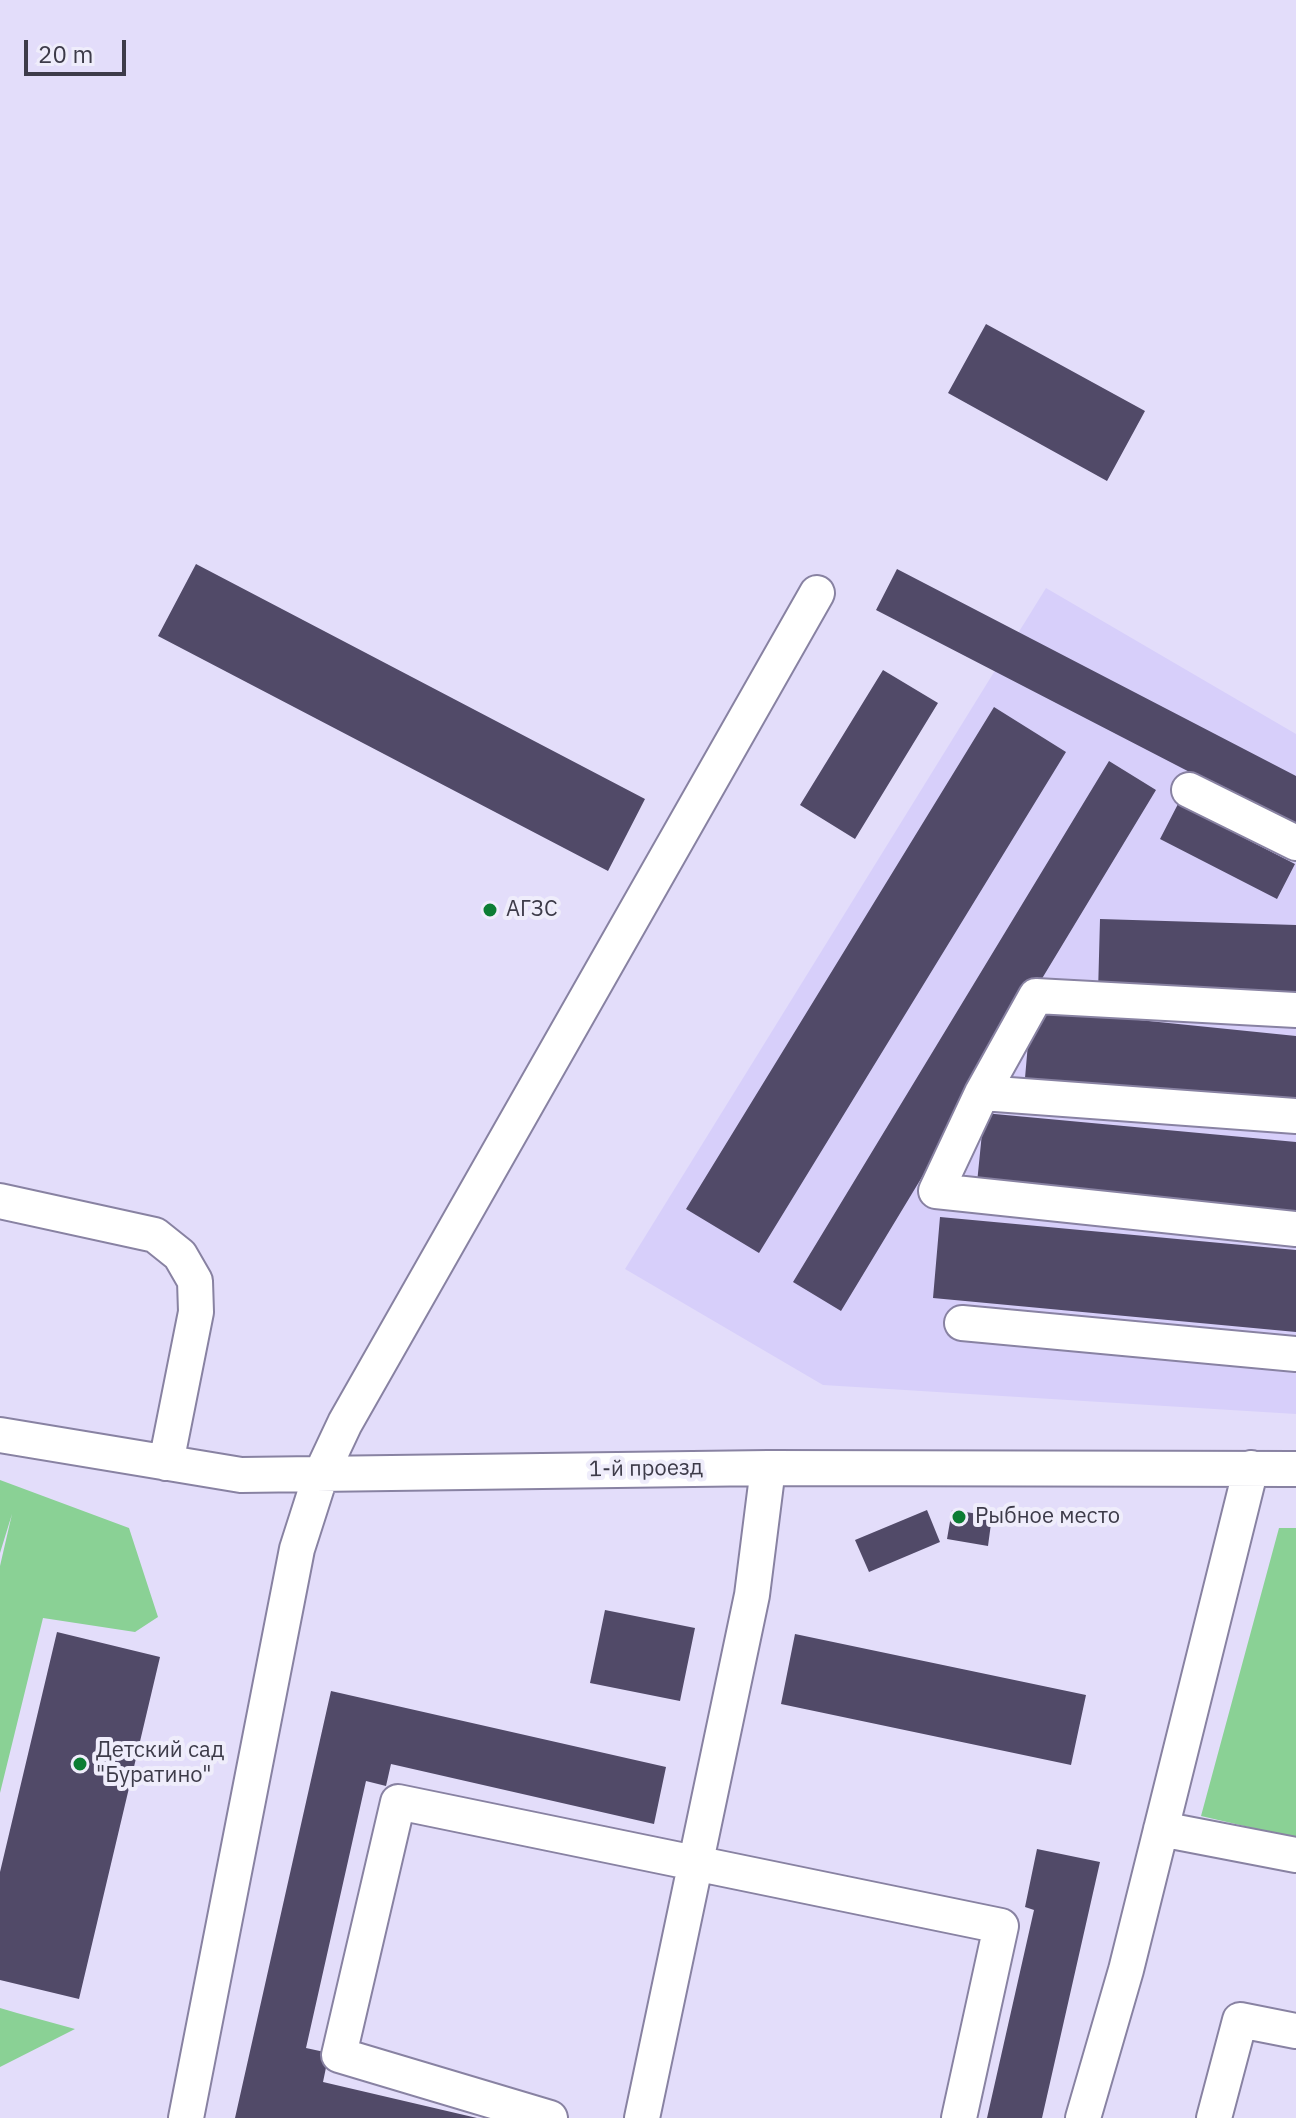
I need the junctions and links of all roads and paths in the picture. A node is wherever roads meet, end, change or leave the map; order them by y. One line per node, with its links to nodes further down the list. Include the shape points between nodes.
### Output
1 (817, 593): 16 (street, via 345,1423)
2 (1189, 790): 3 (street)
3 (1296, 843)
4 (1296, 1010): 5 (street, via 1036,996)
5 (982, 1093): 6 (street); 8 (street, via 936,1191)
6 (1296, 1116)
7 (0, 1201): 12 (street, via 155,1235 180,1255 195,1281 196,1312)
8 (1296, 1229)
9 (962, 1323): 10 (street)
10 (1296, 1354)
11 (0, 1435): 12 (street, 1-й проезд)
12 (166, 1463): 16 (street, 1-й проезд, via 241,1475)
13 (768, 1468): 14 (street, 1-й проезд); 16 (street, 1-й проезд); 19 (street, via 752,1595)
14 (1251, 1468): 15 (street, 1-й проезд); 17 (street)
15 (1296, 1469)
16 (321, 1474): 21 (street, via 297,1549)
17 (1161, 1829): 18 (street); 25 (street)
18 (1296, 1855)
19 (696, 1862): 22 (street, via 398,1802 339,2055); 23 (street); 24 (street, via 1001,1926)
20 (1296, 2031): 26 (street, via 1240,2020)
21 (186, 2118)
22 (550, 2118)
23 (642, 2118)
24 (959, 2118)
25 (1083, 2118)
26 (1214, 2118)

